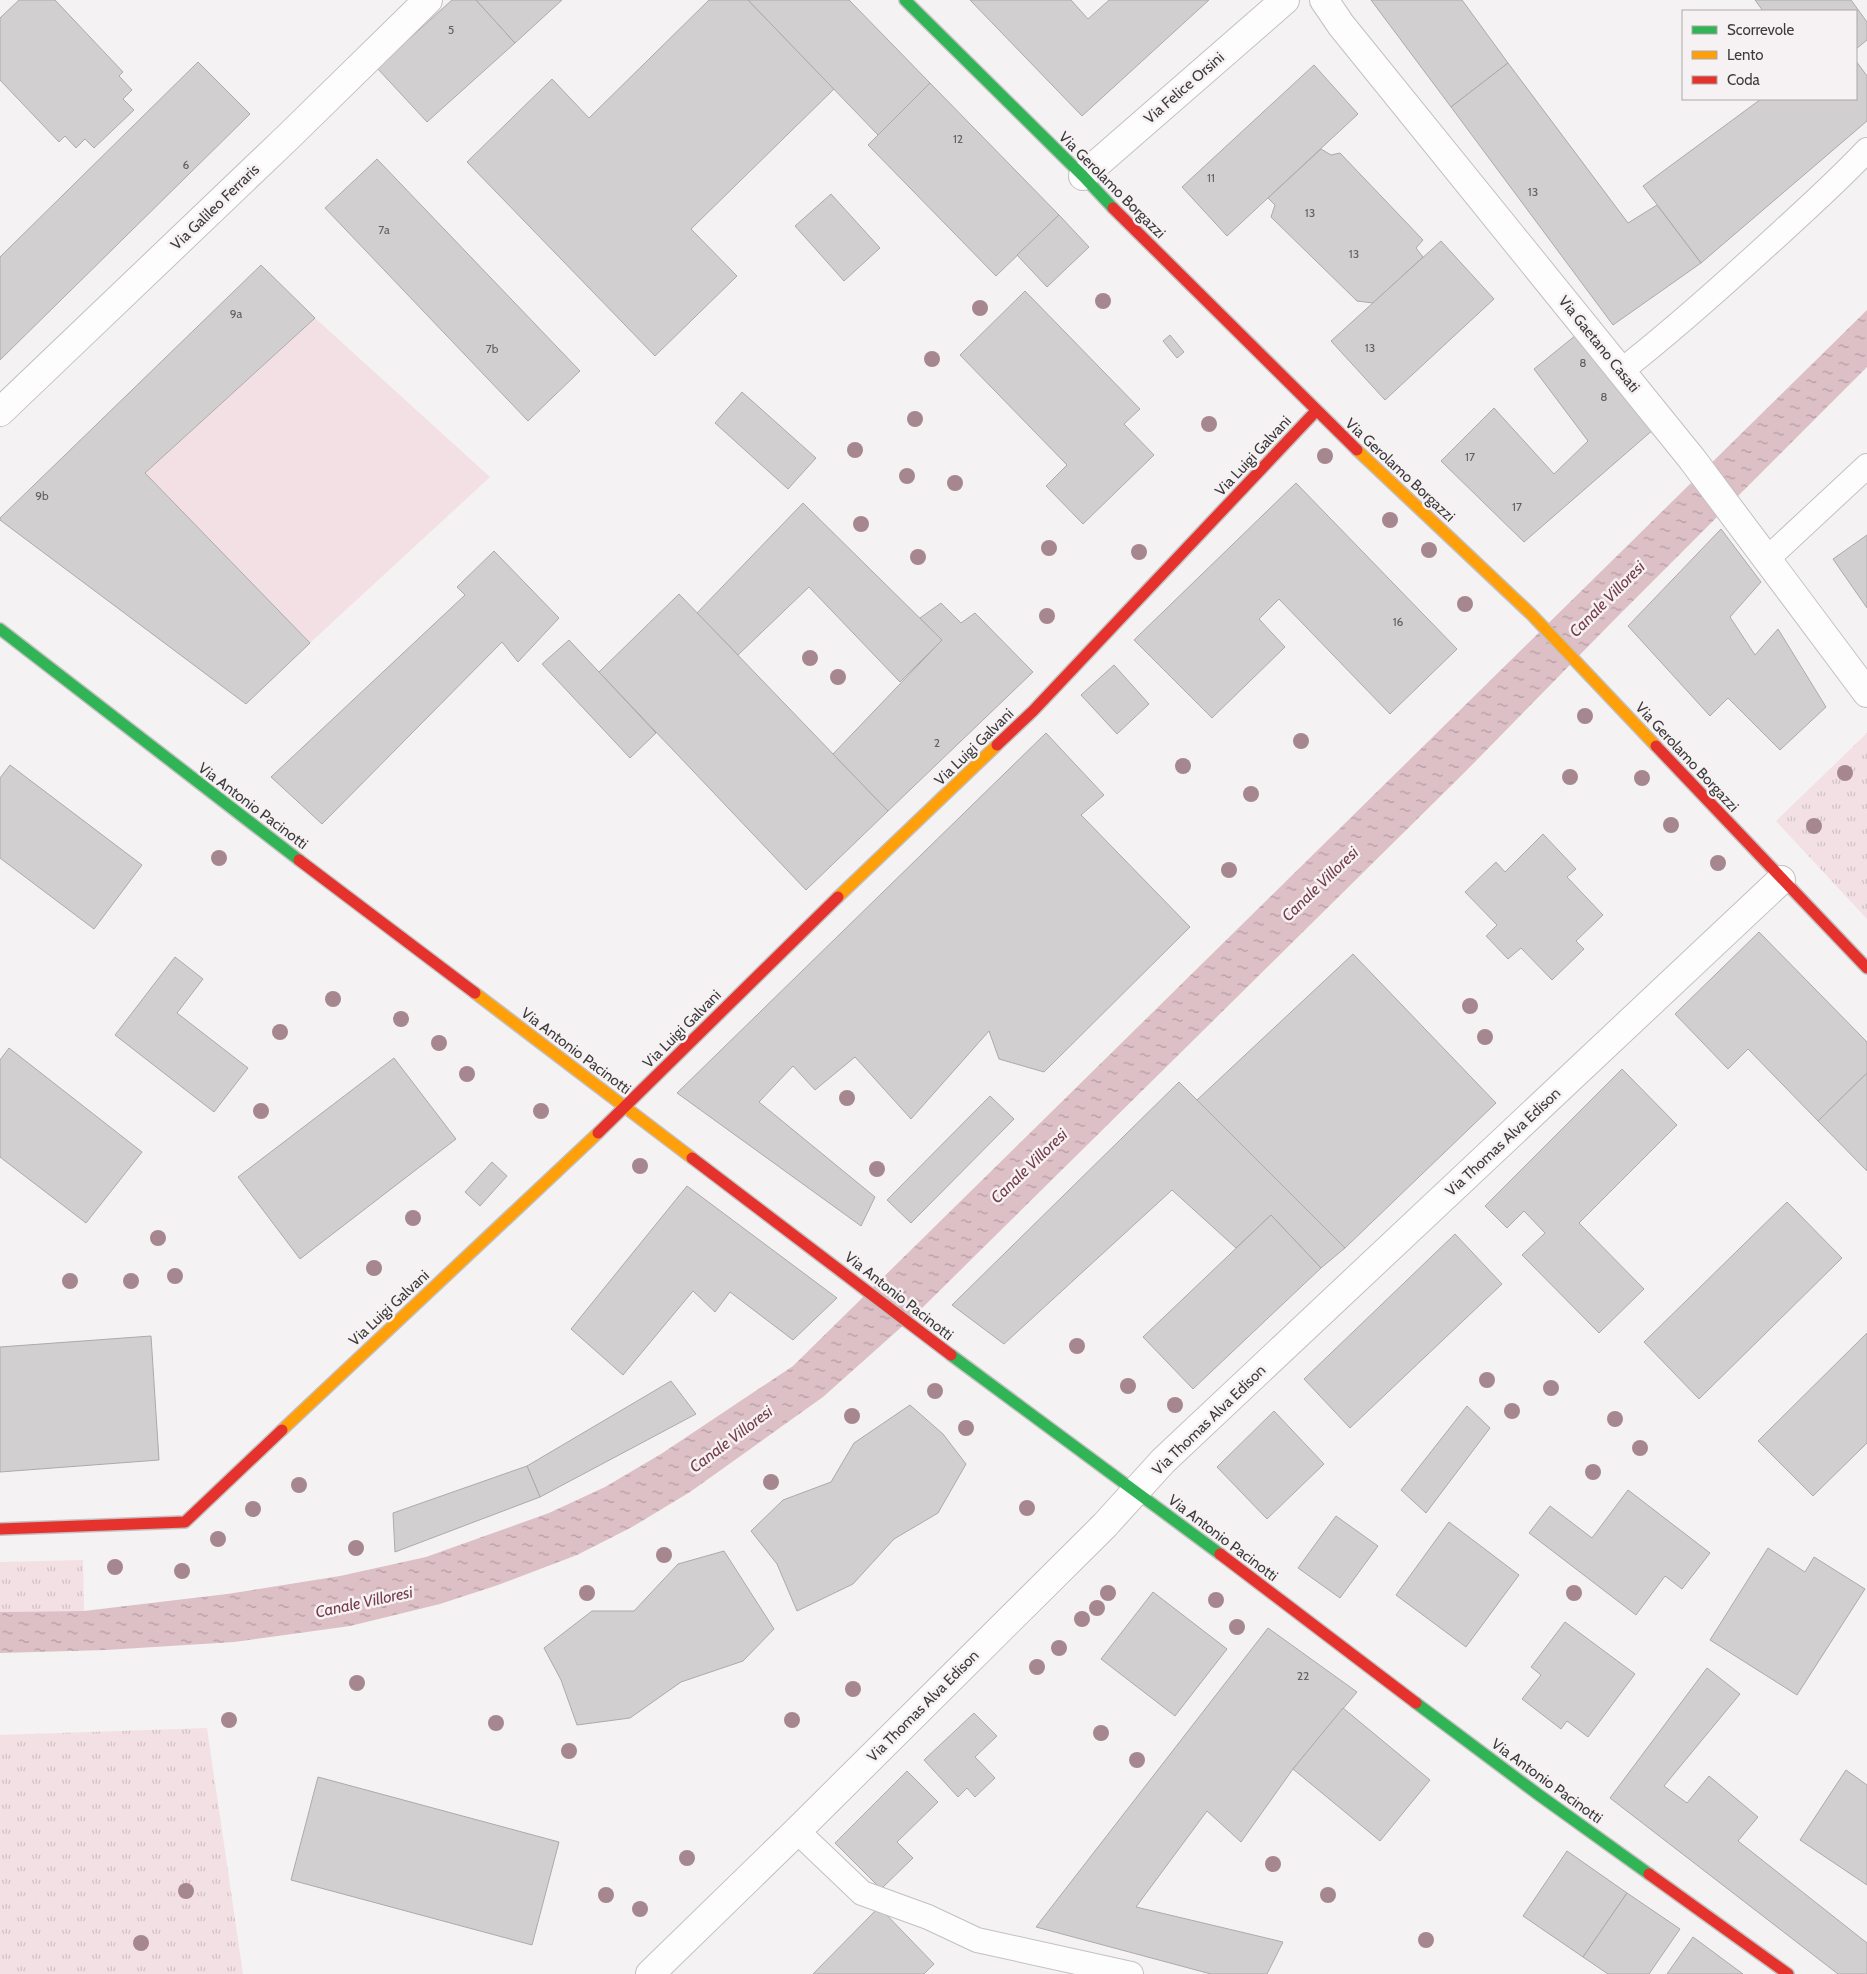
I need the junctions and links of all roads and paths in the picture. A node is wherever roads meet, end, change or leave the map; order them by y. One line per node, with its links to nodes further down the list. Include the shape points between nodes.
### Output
1 (428, 0): 9 (street, Via Galileo Ferraris)
2 (905, 0): 6 (street, Via Gerolamo Borgazzi)
3 (1285, 0): 6 (street, Via Felice Orsini)
4 (1324, 0): 7 (street, Via Gaetano Casati, via 1347,33)
5 (1867, 150): 7 (lane, via 1840,179 1664,338)
6 (1083, 176): 8 (street, Via Gerolamo Borgazzi)
7 (1621, 371): 11 (street, Via Gaetano Casati)
8 (1316, 411): 14 (street, Via Gerolamo Borgazzi, via 1530,614); 16 (street, Via Luigi Galvani, via 1034,711 817,917)
9 (0, 412)
10 (1867, 466): 11 (lane)
11 (1767, 559): 13 (street, Via Gaetano Casati)
12 (0, 629): 16 (street, Via Antonio Pacinotti, via 205,789)
13 (1867, 693)
14 (1781, 880): 15 (street, Via Gerolamo Borgazzi); 17 (street, Via Thomas Alva Edison, via 1163,1461)
15 (1867, 968)
16 (625, 1107): 17 (street, Via Antonio Pacinotti); 18 (street, Via Luigi Galvani, via 185,1522)
17 (1136, 1492): 19 (street, Via Thomas Alva Edison); 22 (street, Via Antonio Pacinotti, via 1539,1795)
18 (0, 1529)
19 (797, 1832): 20 (street, Via Thomas Alva Edison); 21 (lane, via 862,1892 977,1940)
20 (650, 1974)
21 (1131, 1974)
22 (1788, 1974)

